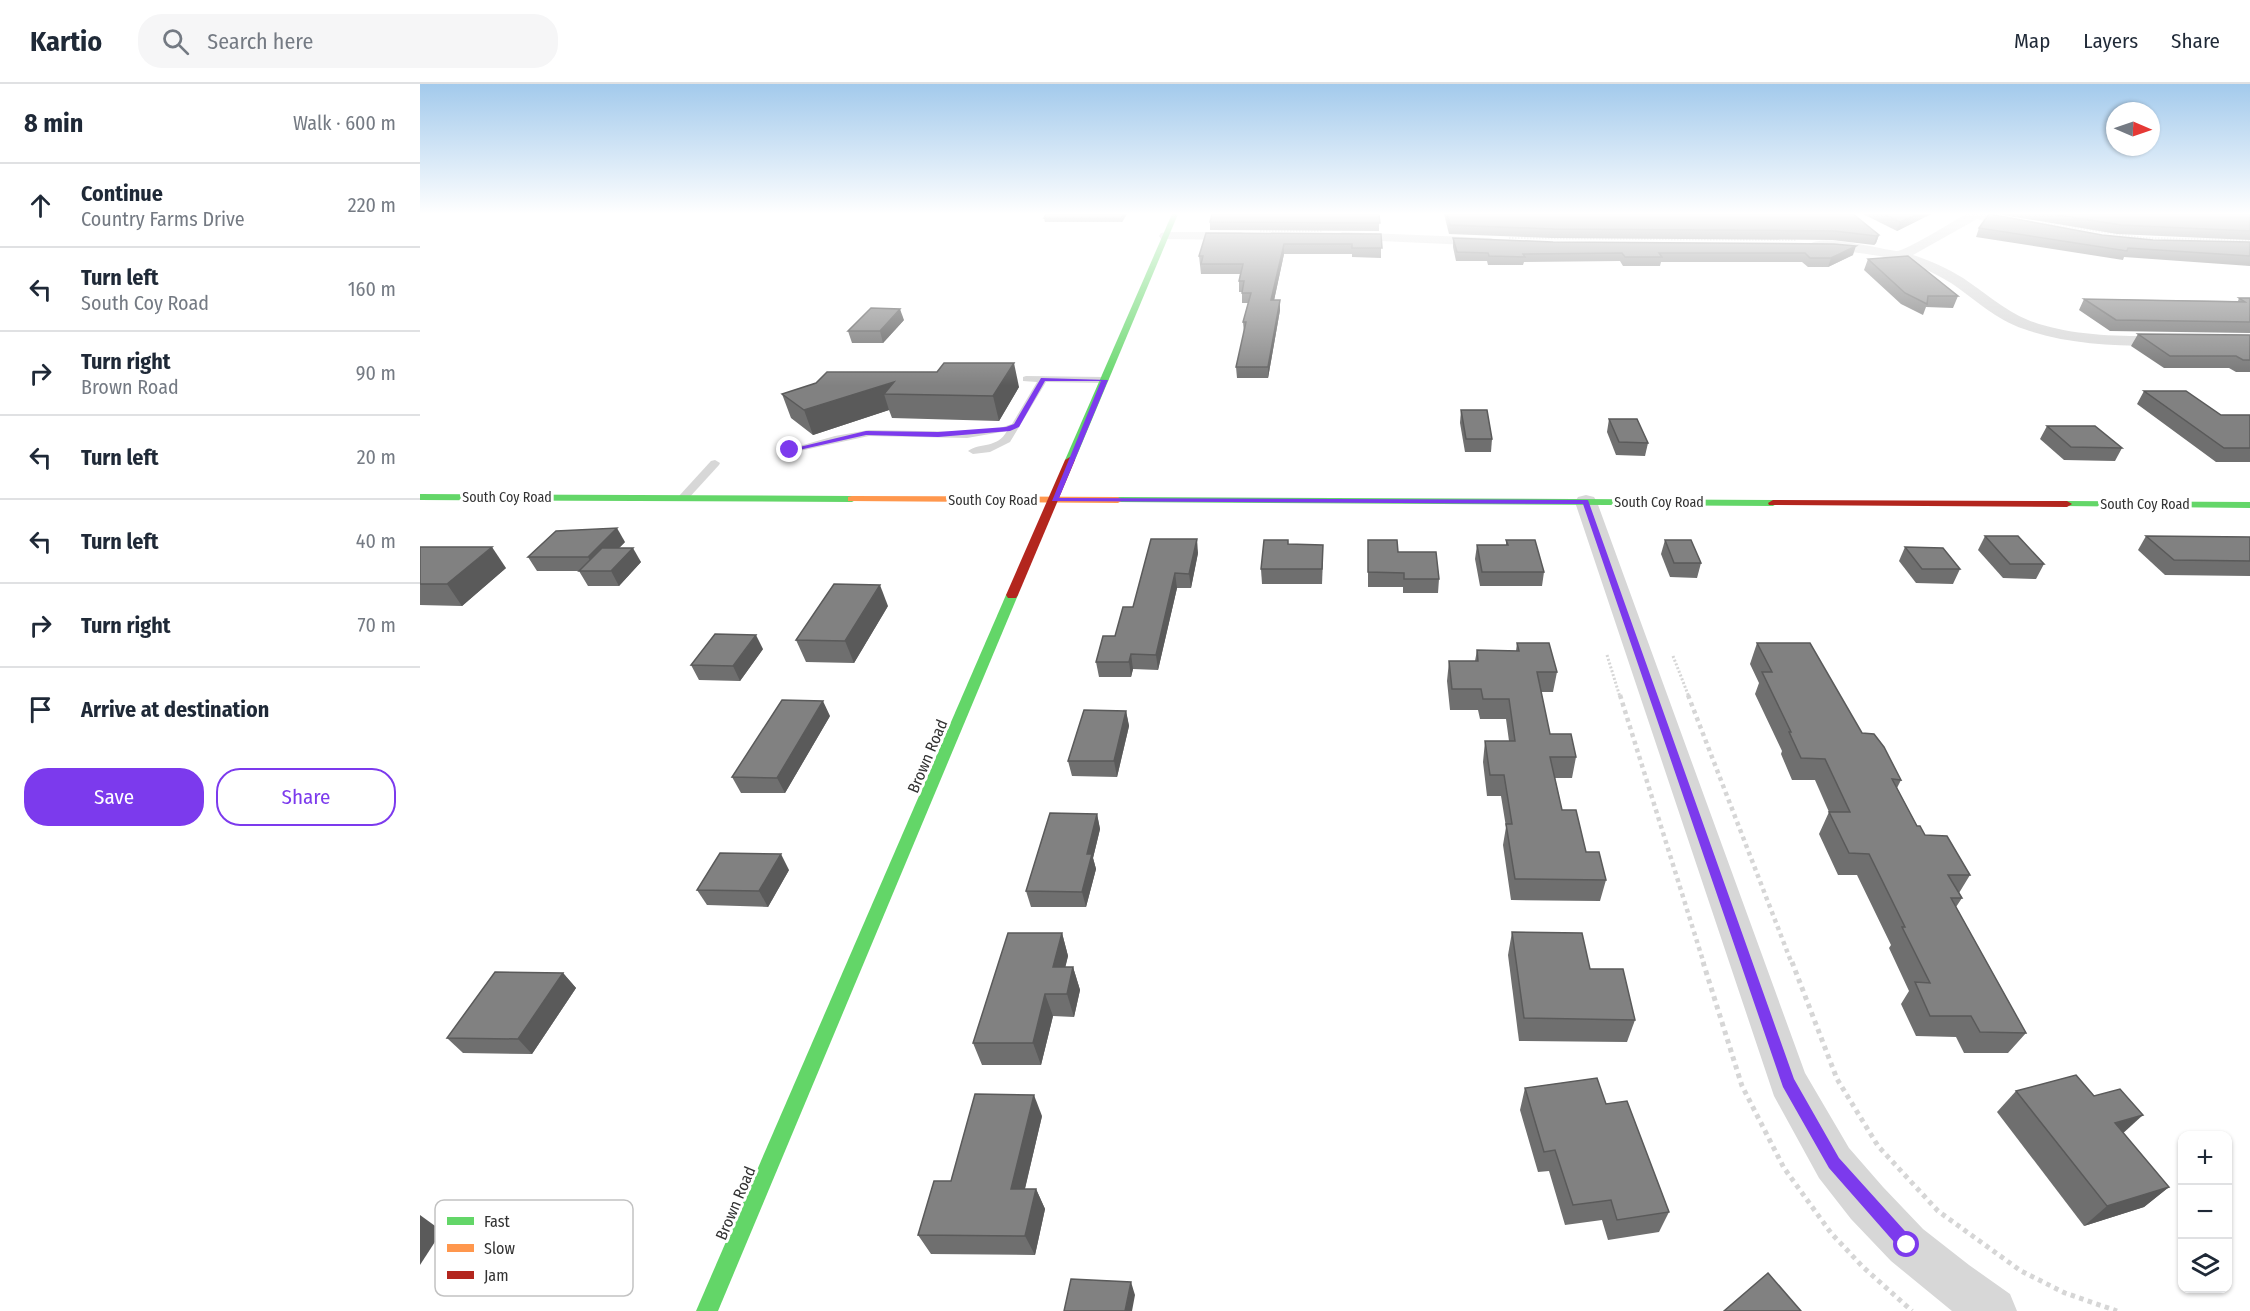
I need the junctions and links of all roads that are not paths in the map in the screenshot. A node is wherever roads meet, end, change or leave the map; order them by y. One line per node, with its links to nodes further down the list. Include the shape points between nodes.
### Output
1 (1151, 271): 6 (street, Brown Road)
2 (1939, 271): 3 (street, via 2004,315 2033,327 2097,338)
3 (2250, 340)
4 (1026, 379): 5 (lane)
5 (1043, 379): 6 (lane); 7 (lane)
6 (1105, 380): 13 (street, Brown Road)
7 (1017, 425): 8 (lane, via 970,434 866,433); 9 (lane, via 1000,445)
8 (790, 450)
9 (973, 451)
10 (715, 463): 12 (lane)
11 (420, 497): 12 (street, South Coy Road)
12 (683, 498): 13 (street, South Coy Road)
13 (1054, 500): 14 (street, South Coy Road); 16 (street, Brown Road)
14 (1586, 502): 15 (street, South Coy Road); 17 (street, via 1788,1082 1834,1163 1868,1203 1907,1245)
15 (2250, 505)
16 (707, 1311)
17 (1993, 1311)

